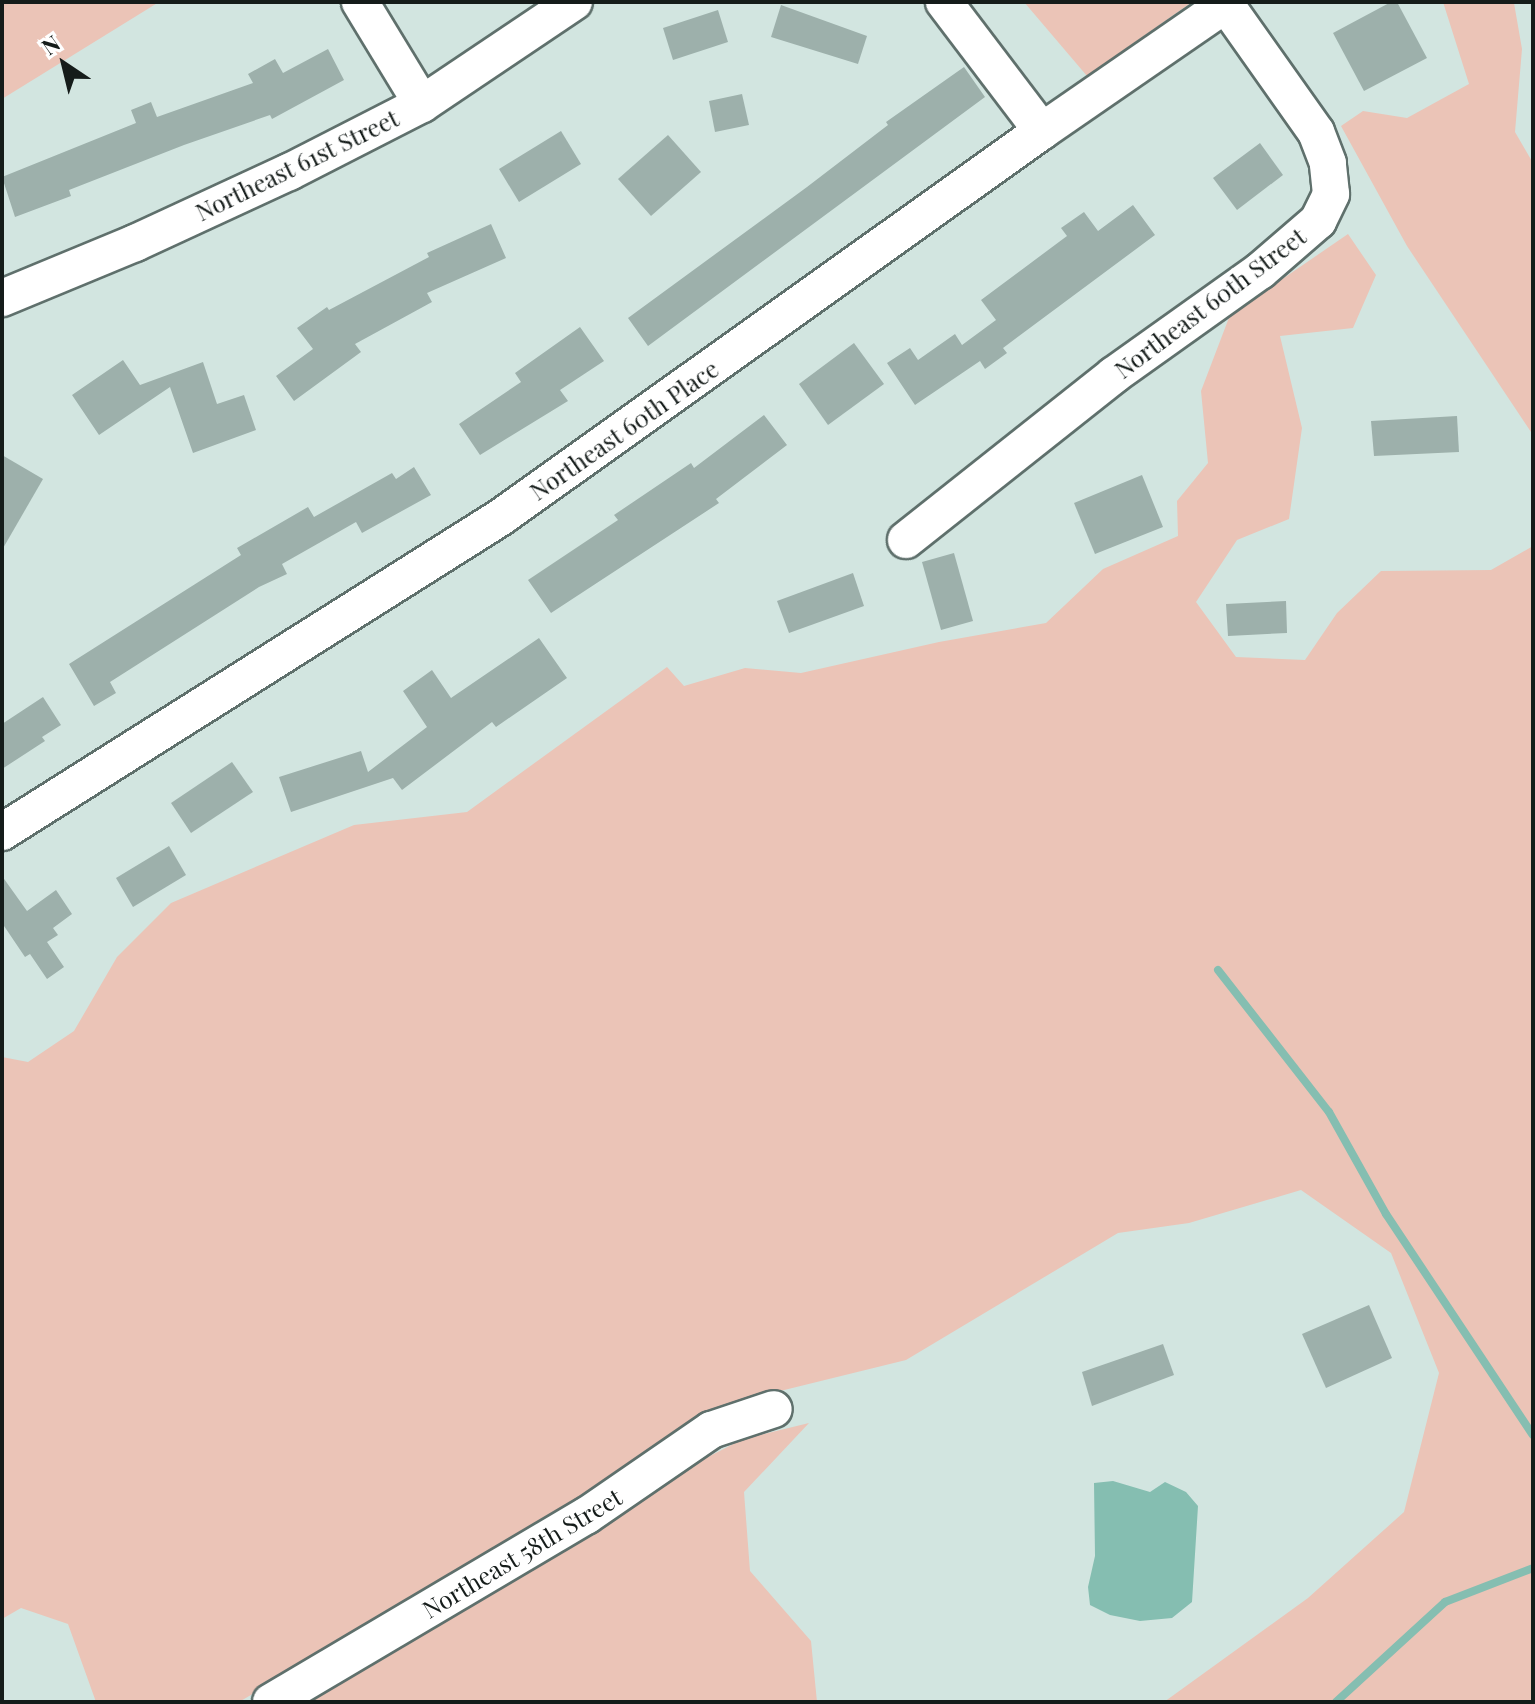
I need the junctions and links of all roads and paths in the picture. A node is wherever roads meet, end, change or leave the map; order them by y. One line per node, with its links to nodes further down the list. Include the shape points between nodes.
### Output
1 (360, 2): 5 (street)
2 (574, 2): 5 (street, Northeast 61st Street)
3 (944, 2): 6 (street)
4 (1227, 3): 6 (street, Northeast 60th Place); 8 (street, Northeast 60th Street, via 1316,132 1328,163 1331,194 1318,221 1260,271 1114,375)
5 (422, 104): 7 (street, Northeast 61st Street, via 275,178)
6 (1042, 131): 9 (street, Northeast 60th Place, via 501,517)
7 (2, 298)
8 (906, 540)
9 (2, 832)
10 (774, 1409): 11 (street, Northeast 58th Street, via 711,1430 586,1516)
11 (271, 1702)

